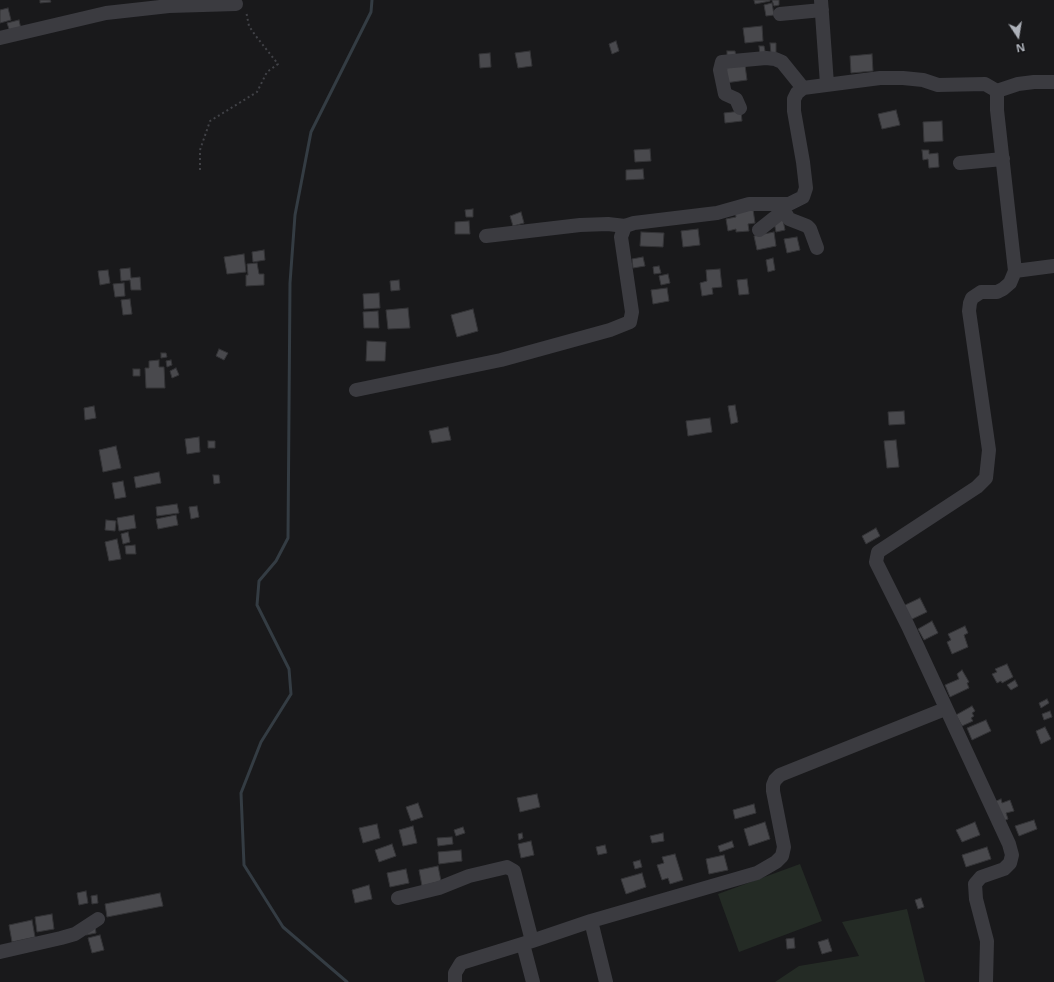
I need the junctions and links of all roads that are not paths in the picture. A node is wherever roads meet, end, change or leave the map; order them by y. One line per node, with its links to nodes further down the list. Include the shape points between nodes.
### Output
1 (236, 4): 4 (street, via 169,6 106,13)
2 (821, 5): 3 (street); 6 (street)
3 (780, 14)
4 (0, 38)
5 (1054, 82): 8 (street, via 1023,84)
6 (827, 84): 7 (street); 8 (street, via 903,78 938,85 985,84)
7 (803, 88): 9 (street, via 782,62 775,59 722,62 720,70 725,94 736,99); 12 (street, via 797,92 794,99 794,111 804,162 806,188 803,197)
8 (997, 91): 10 (street)
9 (740, 108)
10 (1002, 159): 11 (street); 18 (street)
11 (960, 164)
12 (782, 207): 13 (street, via 749,204 717,213); 14 (street); 16 (street, via 789,219 807,226)
13 (625, 226): 15 (street, via 580,225); 19 (street, via 622,237 632,312 630,322 625,326 501,360)
14 (759, 230)
15 (486, 236)
16 (817, 248)
17 (1054, 266): 18 (street)
18 (1015, 271): 20 (street, via 1010,283 1003,289 997,292 981,292 972,298 970,303 969,311 989,450 986,478 977,487 878,552 876,556 878,568 908,626)
19 (356, 390)
20 (945, 709): 23 (street, via 780,775 775,780 773,792 784,847 782,856 776,862 757,873); 29 (street, via 1012,855 1010,863 1004,869 981,877 975,884 976,899 987,941)
21 (398, 898): 24 (street, via 507,867 514,871)
22 (98, 919): 25 (street, via 74,934)
23 (591, 921): 24 (street); 28 (street)
24 (528, 942): 26 (street, via 461,963 455,973); 27 (street)
25 (0, 952)
26 (455, 982)
27 (533, 982)
28 (606, 982)
29 (986, 982)

